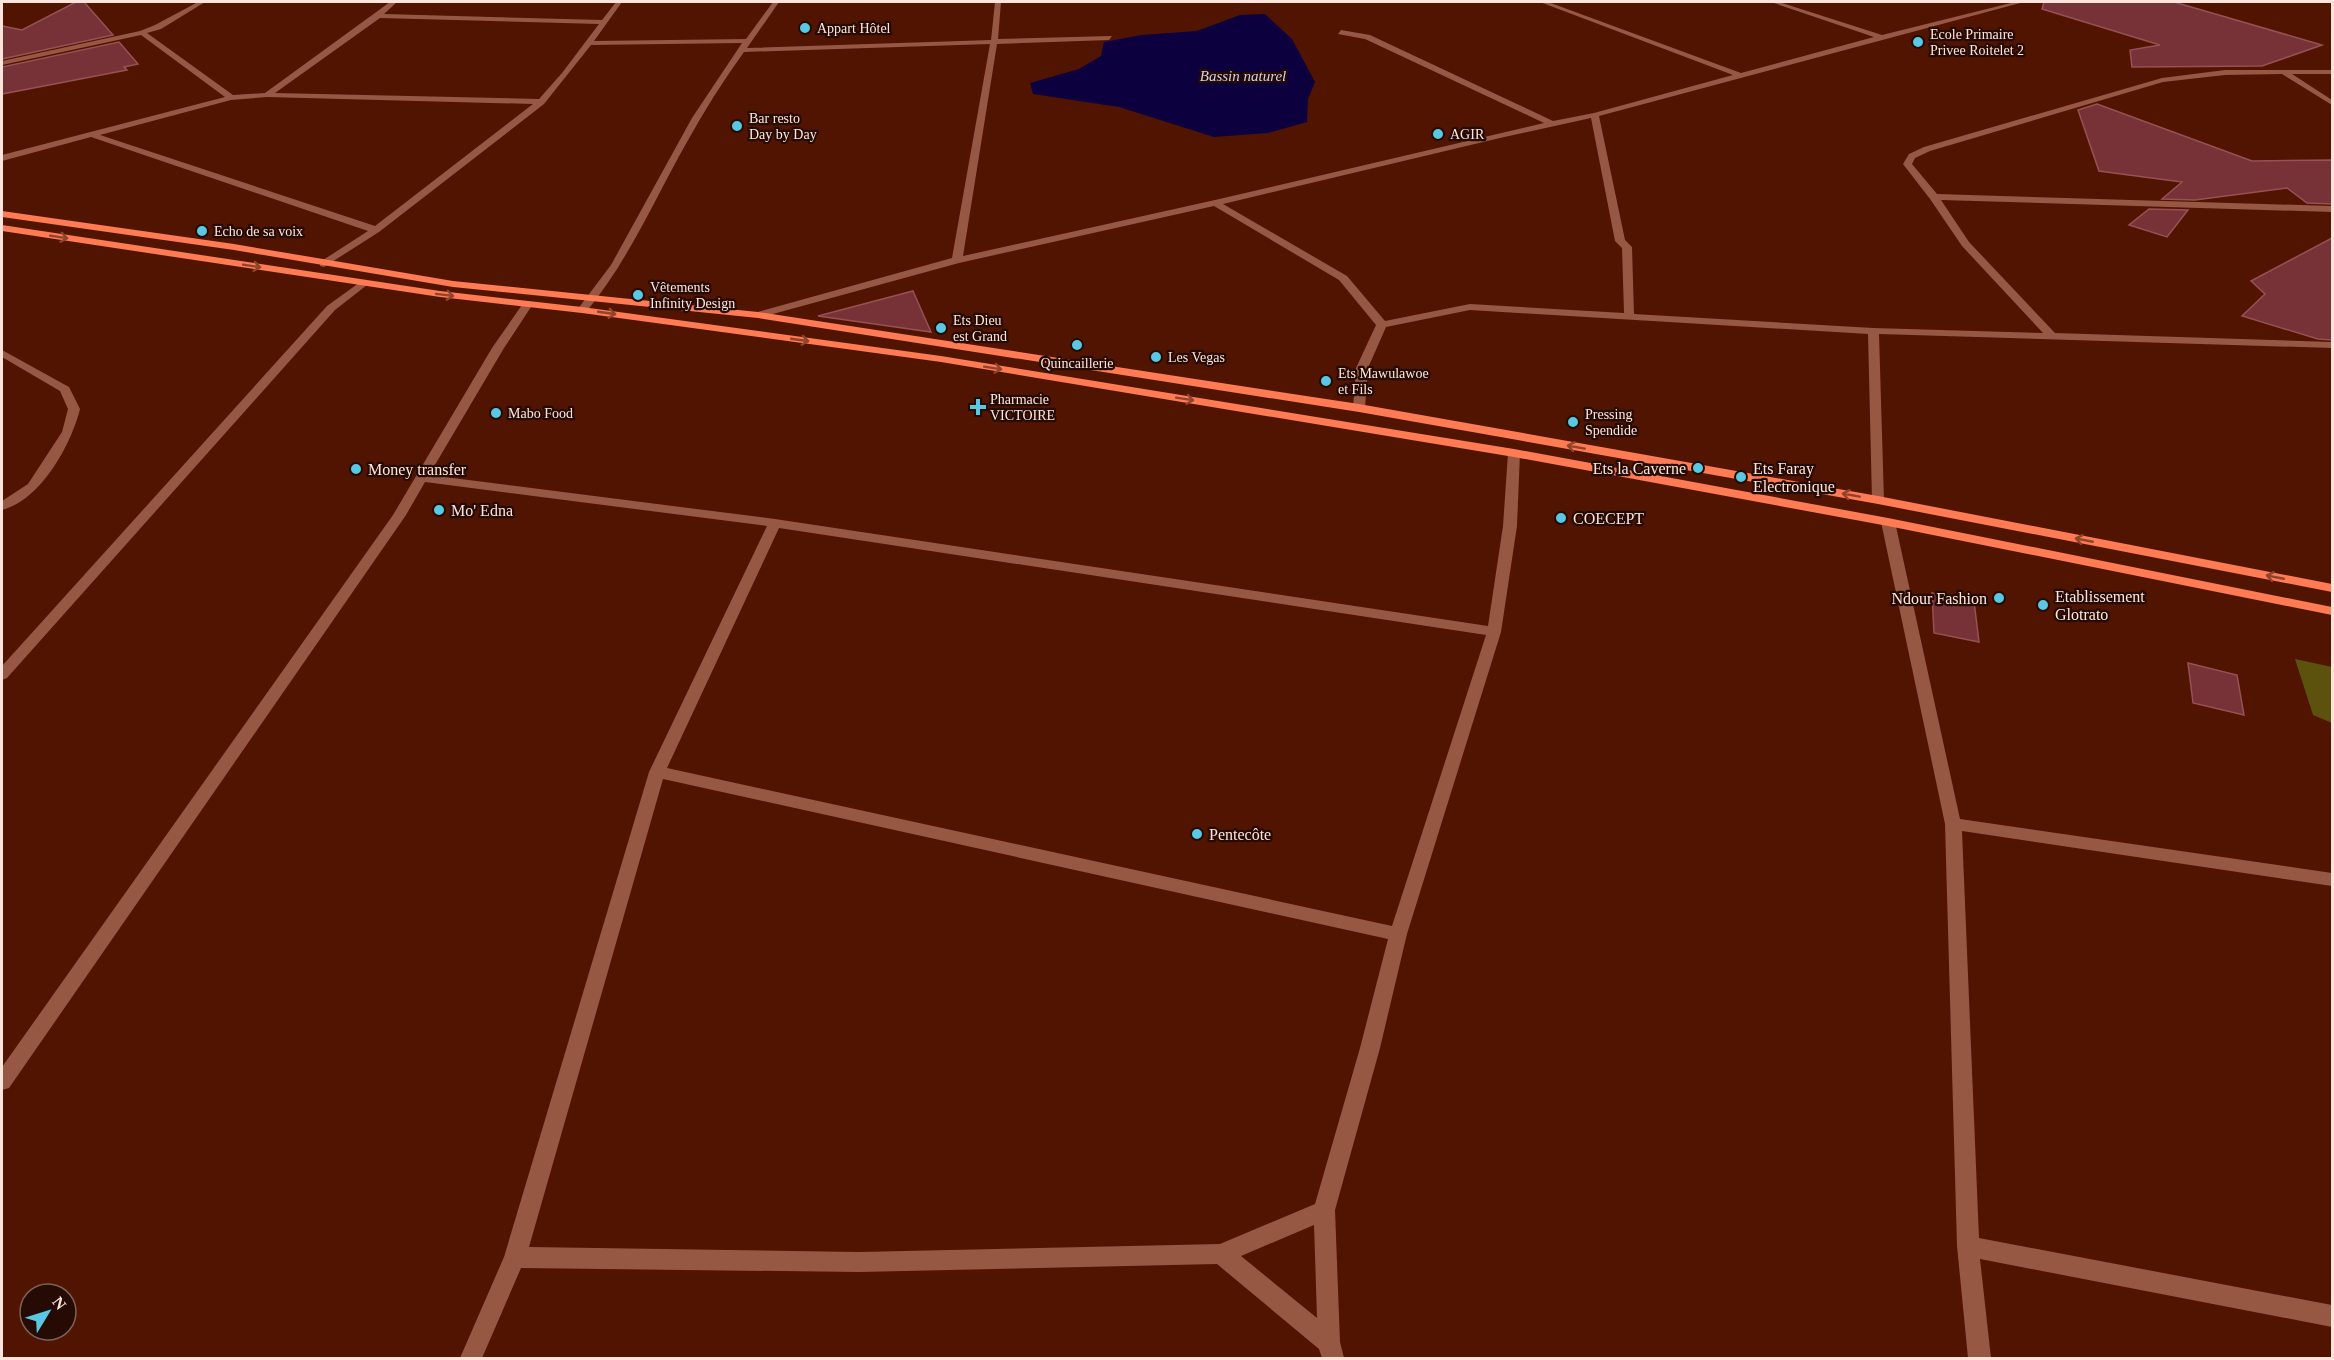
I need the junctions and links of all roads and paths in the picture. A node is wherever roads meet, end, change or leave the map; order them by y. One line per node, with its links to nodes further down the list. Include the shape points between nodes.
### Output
1 (202, 2): 12 (street)
2 (394, 2): 9 (street)
3 (619, 2): 10 (street)
4 (776, 2): 15 (street)
5 (998, 2): 16 (street)
6 (1543, 2): 22 (street)
7 (1774, 2): 13 (street)
8 (2021, 2): 13 (street)
9 (378, 16): 10 (street); 23 (street)
10 (605, 22): 17 (street)
11 (1341, 32): 28 (street, via 1367,37)
12 (142, 33): 19 (street); 24 (street)
13 (1882, 37): 22 (street)
14 (1109, 38): 16 (street)
15 (749, 41): 17 (street); 18 (street)
16 (994, 42): 18 (street); 37 (street)
17 (590, 43): 25 (street)
18 (742, 50): 40 (street, via 695,119 638,230)
19 (2, 63)
20 (2283, 71): 21 (street); 26 (street); 31 (street, via 2162,80 1927,149 1912,156 1907,164)
21 (2332, 72)
22 (1742, 76): 27 (street)
23 (267, 95): 24 (street); 25 (street)
24 (231, 98): 29 (street)
25 (541, 102): 36 (street)
26 (2332, 103)
27 (1595, 115): 28 (street); 44 (street, via 1620,241 1627,247)
28 (1552, 124): 32 (street)
29 (92, 135): 30 (street); 36 (street)
30 (2, 158)
31 (1934, 197): 33 (street); 47 (street, via 1965,244)
32 (1215, 203): 37 (street); 45 (street, via 1343,278)
33 (2332, 209)
34 (2, 214): 38 (main road)
35 (2, 228): 39 (main road, one-way to 39)
36 (376, 230): 38 (street)
37 (957, 260): 43 (street)
38 (324, 264): 40 (main road, via 453,284)
39 (363, 283): 41 (main road, one-way to 41); 60 (street, via 331,308)
40 (593, 297): 42 (street); 43 (main road)
41 (528, 304): 42 (main road); 52 (street)
42 (582, 310): 51 (main road, one-way to 51, via 941,359)
43 (758, 315): 50 (main road)
44 (1629, 316): 45 (street, via 1470,307); 46 (street)
45 (1382, 325): 50 (street, via 1362,368)
46 (1873, 331): 47 (street); 53 (street)
47 (2052, 336): 48 (street)
48 (2332, 345)
49 (2, 353): 54 (street, via 65,389 74,409 68,432 33,487)
50 (1359, 408): 53 (main road, one-way to 50)
51 (1514, 453): 55 (main road); 59 (street, via 1510,526)
52 (419, 478): 56 (street); 65 (street, via 399,514)
53 (1878, 500): 57 (main road, one-way to 53)
54 (2, 506)
55 (1887, 522): 58 (main road); 62 (street)
56 (775, 523): 59 (street); 61 (street)
57 (2332, 588)
58 (2332, 611)
59 (1494, 632): 64 (street)
60 (2, 675)
61 (657, 772): 64 (street); 69 (street)
62 (1953, 824): 63 (street); 67 (street)
63 (2332, 879)
64 (1398, 934): 66 (street)
65 (2, 1082)
66 (1324, 1210): 68 (street); 71 (street)
67 (1968, 1246): 70 (street); 73 (street)
68 (1221, 1254): 69 (street, via 859,1262); 71 (street)
69 (515, 1257): 72 (street)
70 (2332, 1316)
71 (1331, 1350)
72 (471, 1359)
73 (1979, 1359)

